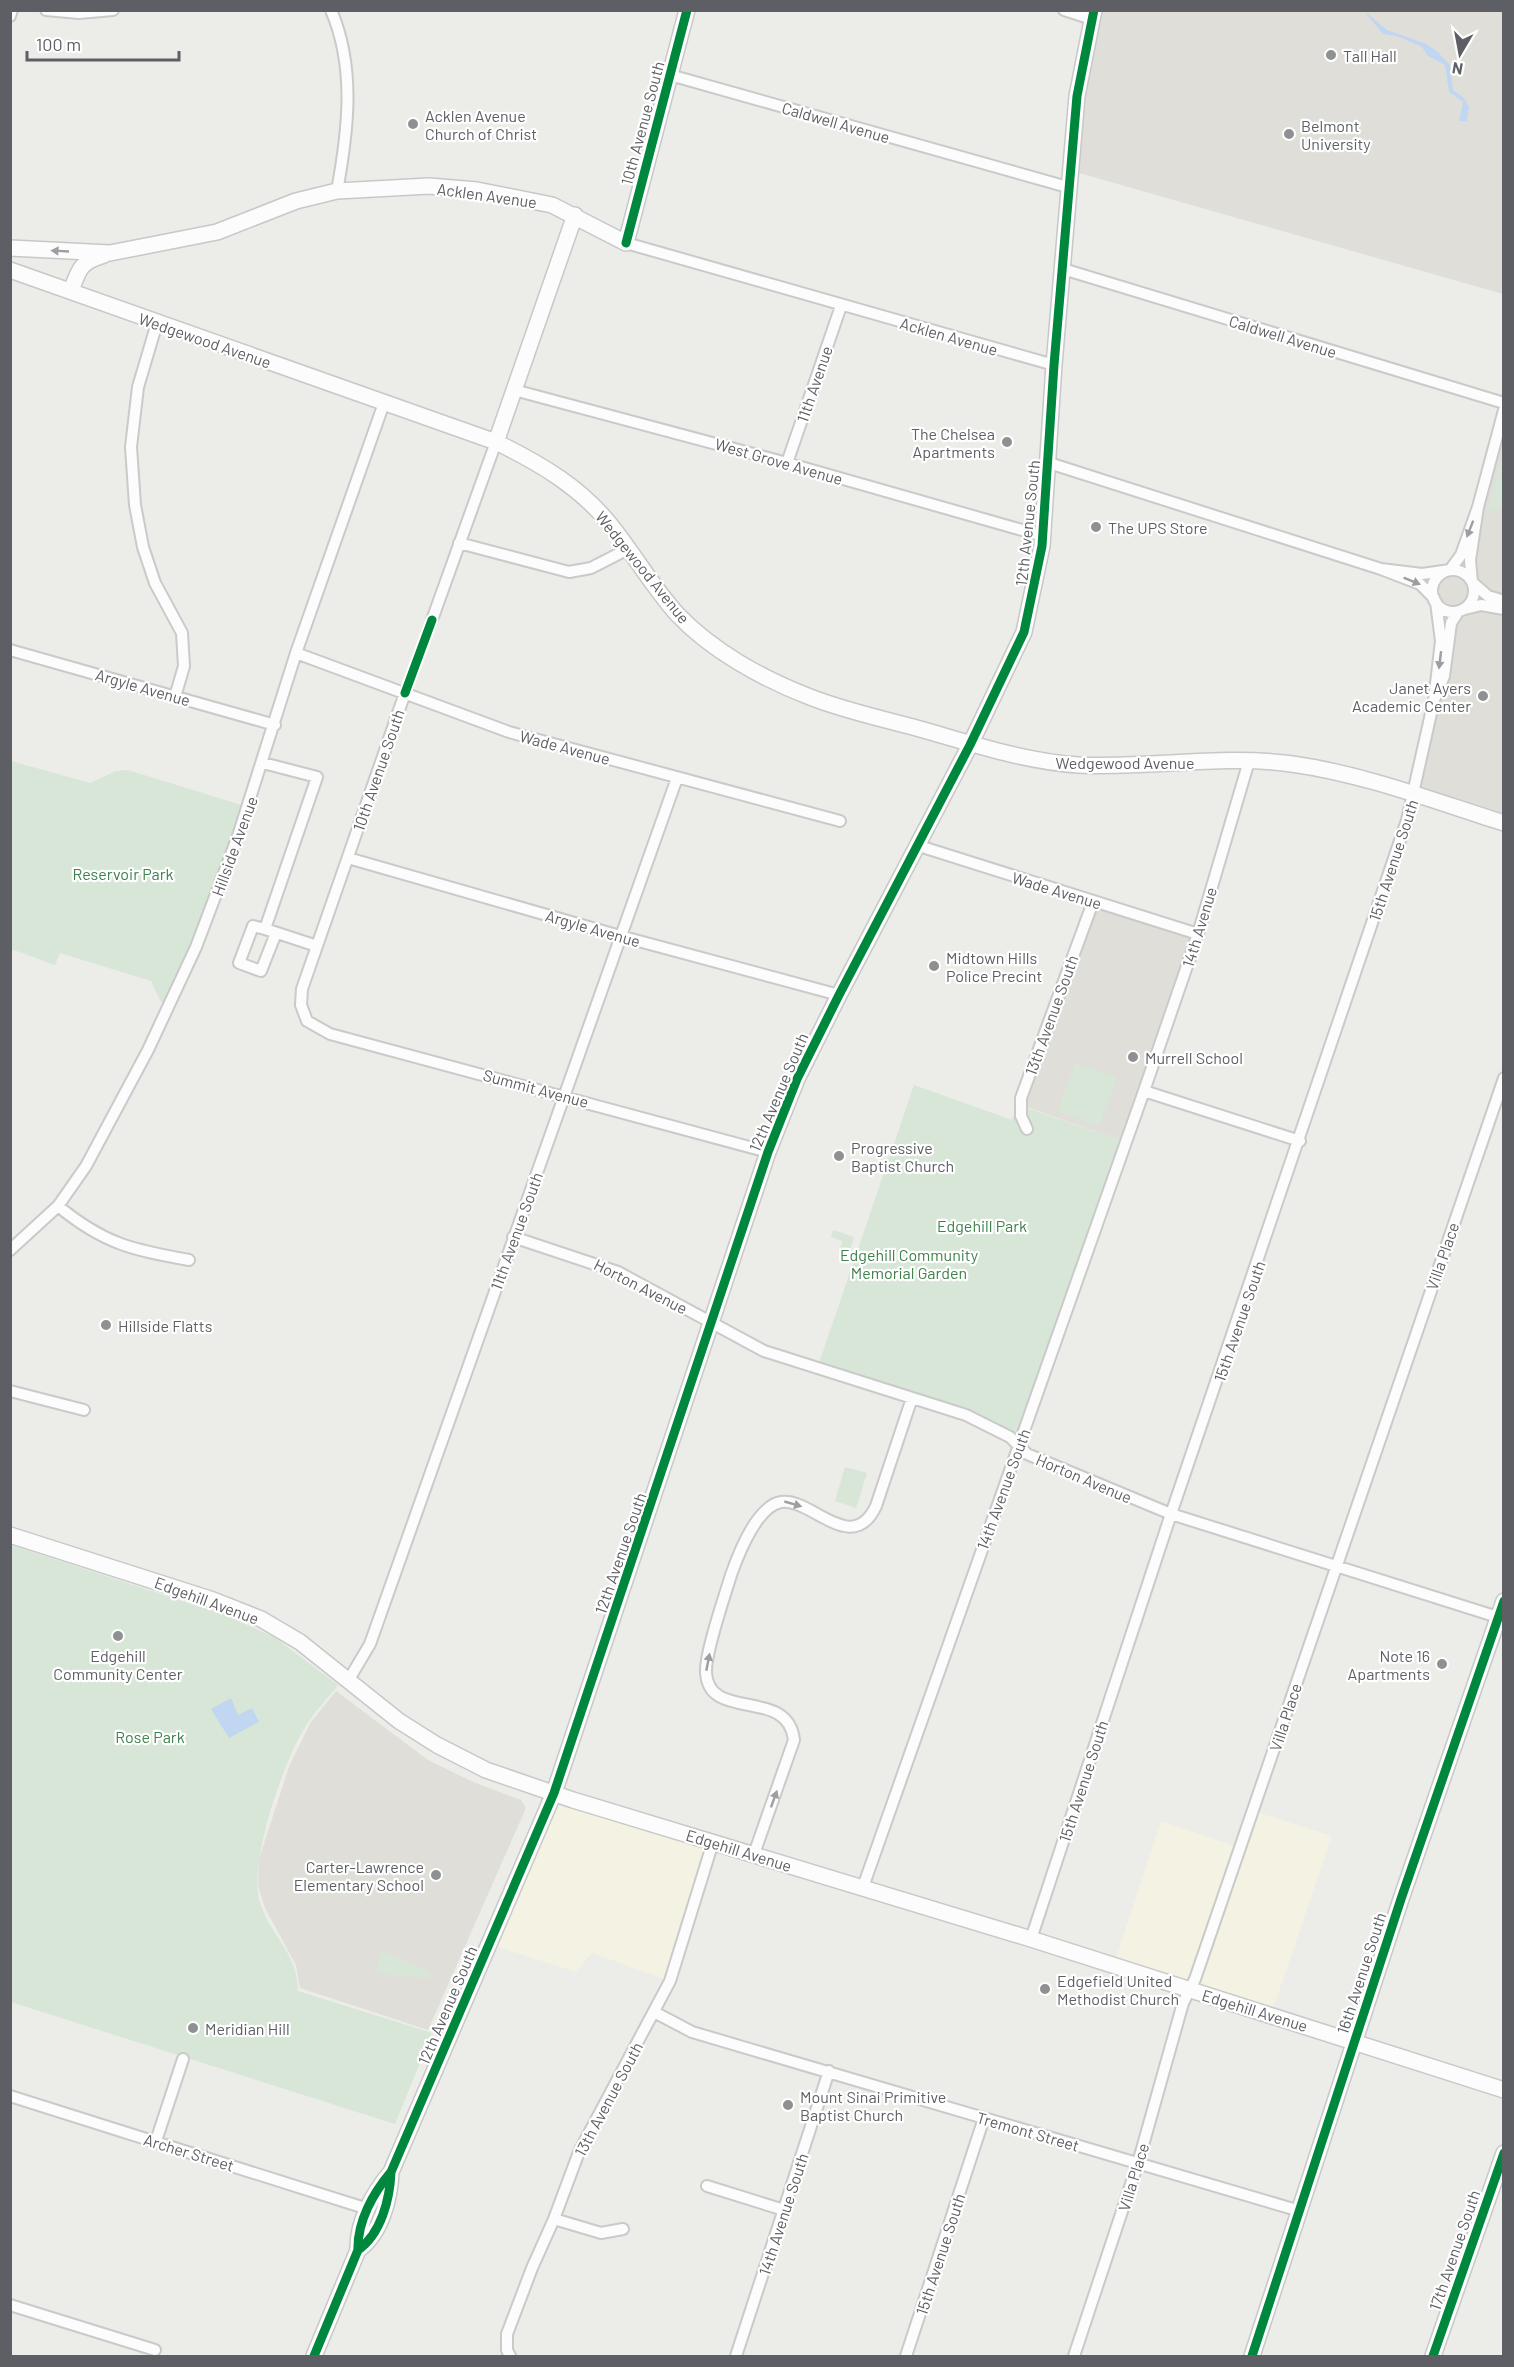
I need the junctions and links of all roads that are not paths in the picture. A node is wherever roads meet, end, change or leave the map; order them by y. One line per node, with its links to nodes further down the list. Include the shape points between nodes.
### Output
1 (46, 10): 2 (street, via 79,14)
2 (113, 10)
3 (331, 10): 11 (street, via 340,31 347,79 348,130)
4 (687, 10): 9 (main road, 10th Avenue South)
5 (1064, 10): 7 (street)
6 (12, 11): 8 (street)
7 (1093, 15): 10 (main road, 12th Avenue South, via 1077,96)
8 (10, 16)
9 (670, 75): 10 (street, Caldwell Avenue); 13 (main road, 10th Avenue South)
10 (1071, 188): 16 (main road, 12th Avenue South)
11 (337, 191): 12 (main road, Acklen Avenue, via 429,186 477,190 552,205); 15 (main road, Acklen Avenue, via 296,201 217,232)
12 (575, 215): 13 (main road, Acklen Avenue); 22 (main road)
13 (626, 243): 19 (street, Acklen Avenue)
14 (10, 248): 15 (main road, Acklen Avenue, one-way to 14)
15 (110, 253): 18 (main road, via 80,266)
16 (1063, 269): 21 (main road, 12th Avenue South); 24 (street, Caldwell Avenue)
17 (10, 270): 18 (main road, Wedgewood Avenue)
18 (71, 291): 20 (main road, Wedgewood Avenue)
19 (841, 306): 21 (street, Acklen Avenue); 27 (street, 11th Avenue)
20 (158, 323): 23 (main road, Wedgewood Avenue); 44 (street, via 138,387 132,447 135,505 143,547 155,583 182,633 184,666)
21 (1054, 365): 28 (main road, 12th Avenue South)
22 (514, 390): 26 (main road); 27 (street, West Grove Avenue)
23 (384, 403): 26 (main road, Wedgewood Avenue); 42 (street, Hillside Avenue)
24 (1503, 404)
25 (1503, 410): 29 (street)
26 (496, 442): 31 (street); 32 (main road, Wedgewood Avenue, via 544,465 586,499)
27 (787, 463): 30 (street, West Grove Avenue)
28 (1049, 463): 30 (main road, 12th Avenue South); 33 (street)
29 (1478, 507): 34 (street, one-way to 34, via 1460,559); 35 (street, via 1470,560)
30 (1043, 536): 47 (main road, 12th Avenue South, via 1024,632)
31 (459, 543): 32 (street, via 569,572 591,567); 40 (street)
32 (628, 549): 47 (main road, Wedgewood Avenue, via 678,615 710,644 755,671 810,698)
33 (1381, 569): 34 (street, via 1422,574); 36 (street, one-way to 36, via 1420,584)
34 (1447, 572): 35 (street, via 1463,573); 36 (street, via 1435,581)
35 (1472, 582): 37 (street, via 1488,596); 39 (street, via 1473,599)
36 (1435, 600): 39 (street, via 1444,610); 45 (street, 15th Avenue South, one-way to 45, via 1442,635)
37 (1503, 601)
38 (1503, 609): 39 (street, via 1481,605)
39 (1461, 610): 45 (street, 15th Avenue South, via 1451,623 1444,676)
40 (432, 620)
41 (10, 650): 44 (street, Argyle Avenue)
42 (296, 653): 43 (street, Wade Avenue); 46 (street, Hillside Avenue)
43 (405, 693): 50 (street, Wade Avenue, via 509,732); 55 (street, 10th Avenue South)
44 (175, 697): 46 (street, Argyle Avenue)
45 (1434, 700): 51 (street, 15th Avenue South)
46 (275, 725): 49 (street, Hillside Avenue)
47 (970, 745): 48 (main road, Wedgewood Avenue, via 1078,765); 54 (main road, 12th Avenue South)
48 (1249, 760): 51 (main road, Wedgewood Avenue, via 1333,772); 57 (street, 14th Avenue)
49 (263, 763): 59 (street, via 317,777 271,931); 68 (street, Hillside Avenue, via 222,881 178,985 86,1166)
50 (677, 778): 52 (street, Wade Avenue); 58 (street, 11th Avenue South)
51 (1414, 795): 53 (main road, Wedgewood Avenue); 66 (street, 15th Avenue South)
52 (840, 821)
53 (1503, 823)
54 (916, 845): 56 (street, Wade Avenue); 60 (main road, 12th Avenue South)
55 (348, 858): 58 (street, Argyle Avenue); 59 (street, 10th Avenue South)
56 (1093, 902): 57 (street, Wade Avenue); 65 (street, 13th Avenue South, via 1021,1098)
57 (1198, 934): 63 (street, 14th Avenue)
58 (620, 936): 60 (street, Argyle Avenue); 64 (street, 11th Avenue South)
59 (317, 946): 61 (street, 10th Avenue South, via 301,998)
60 (838, 995): 67 (main road, 12th Avenue South, via 797,1079)
61 (307, 1021): 64 (street, Summit Avenue, via 324,1032)
62 (1503, 1078): 79 (street, Villa Place)
63 (1144, 1091): 66 (street); 76 (street, 14th Avenue South)
64 (566, 1096): 67 (street, Summit Avenue); 69 (street, 11th Avenue South)
65 (1026, 1129)
66 (1300, 1141): 77 (street, 15th Avenue South)
67 (768, 1152): 72 (main road, 12th Avenue South)
68 (58, 1206): 70 (street, Hillside Avenue); 71 (street, via 99,1236)
69 (513, 1238): 72 (street, Horton Avenue, via 618,1272); 82 (street, 11th Avenue South, via 370,1644)
70 (10, 1250)
71 (189, 1260)
72 (713, 1324): 74 (street, Horton Avenue, via 764,1351); 83 (main road, 12th Avenue South)
73 (10, 1391): 75 (street)
74 (912, 1398): 76 (street, Horton Avenue, via 966,1415 1010,1437); 85 (street, one-way to 74, via 794,1740 790,1725 781,1714 724,1699 707,1677 709,1653 732,1575 757,1520 774,1504 794,1503 840,1526 855,1525 868,1518 879,1498)
75 (84, 1410)
76 (1019, 1446): 77 (street, Horton Avenue, via 1027,1454); 86 (street, 14th Avenue South)
77 (1172, 1514): 79 (street, Horton Avenue); 87 (street, 15th Avenue South)
78 (10, 1535): 82 (main road, Edgehill Avenue, via 261,1618 300,1642)
79 (1334, 1566): 81 (street, Horton Avenue); 88 (street, Villa Place, via 1254,1811)
80 (1503, 1601): 81 (main road, 16th Avenue South)
81 (1501, 1618): 90 (main road, 16th Avenue South)
82 (348, 1681): 83 (main road, Edgehill Avenue, via 437,1745 486,1770)
83 (554, 1793): 84 (main road, Edgehill Avenue); 99 (main road, 12th Avenue South)
84 (712, 1842): 85 (main road, Edgehill Avenue); 89 (street, 13th Avenue South, via 670,1981)
85 (754, 1854): 86 (main road, Edgehill Avenue)
86 (863, 1887): 87 (main road, Edgehill Avenue)
87 (1031, 1939): 88 (main road, Edgehill Avenue)
88 (1190, 1990): 90 (main road, Edgehill Avenue); 98 (street, Villa Place)
89 (654, 2012): 92 (street, Tremont Street, via 692,2032); 104 (street, 13th Avenue South, via 579,2152)
90 (1354, 2040): 93 (main road, Edgehill Avenue); 103 (main road, 16th Avenue South)
91 (183, 2059): 96 (street)
92 (829, 2072): 95 (street, Tremont Street); 102 (street, 14th Avenue South)
93 (1503, 2090)
94 (10, 2096): 96 (street, Archer Street)
95 (984, 2118): 98 (street, Tremont Street); 112 (street, 15th Avenue South)
96 (156, 2141): 101 (street, Archer Street)
97 (1503, 2152): 115 (main road, 17th Avenue South)
98 (1138, 2163): 103 (street, Tremont Street); 113 (street, Villa Place)
99 (391, 2172): 101 (main road, 12th Avenue South, via 378,2187); 106 (main road, 12th Avenue South, via 390,2193 371,2241)
100 (707, 2186): 102 (street)
101 (368, 2209): 106 (main road, 12th Avenue South, via 357,2235)
102 (784, 2210): 111 (street, 14th Avenue South)
103 (1300, 2211): 114 (main road, 16th Avenue South)
104 (554, 2219): 105 (street, via 601,2233); 110 (street, 13th Avenue South, via 507,2334)
105 (623, 2229)
106 (358, 2250): 109 (main road, 12th Avenue South)
107 (10, 2305): 108 (street)
108 (155, 2350)
109 (314, 2356)
110 (510, 2356)
111 (736, 2356)
112 (906, 2356)
113 (1074, 2356)
114 (1252, 2356)
115 (1434, 2356)

